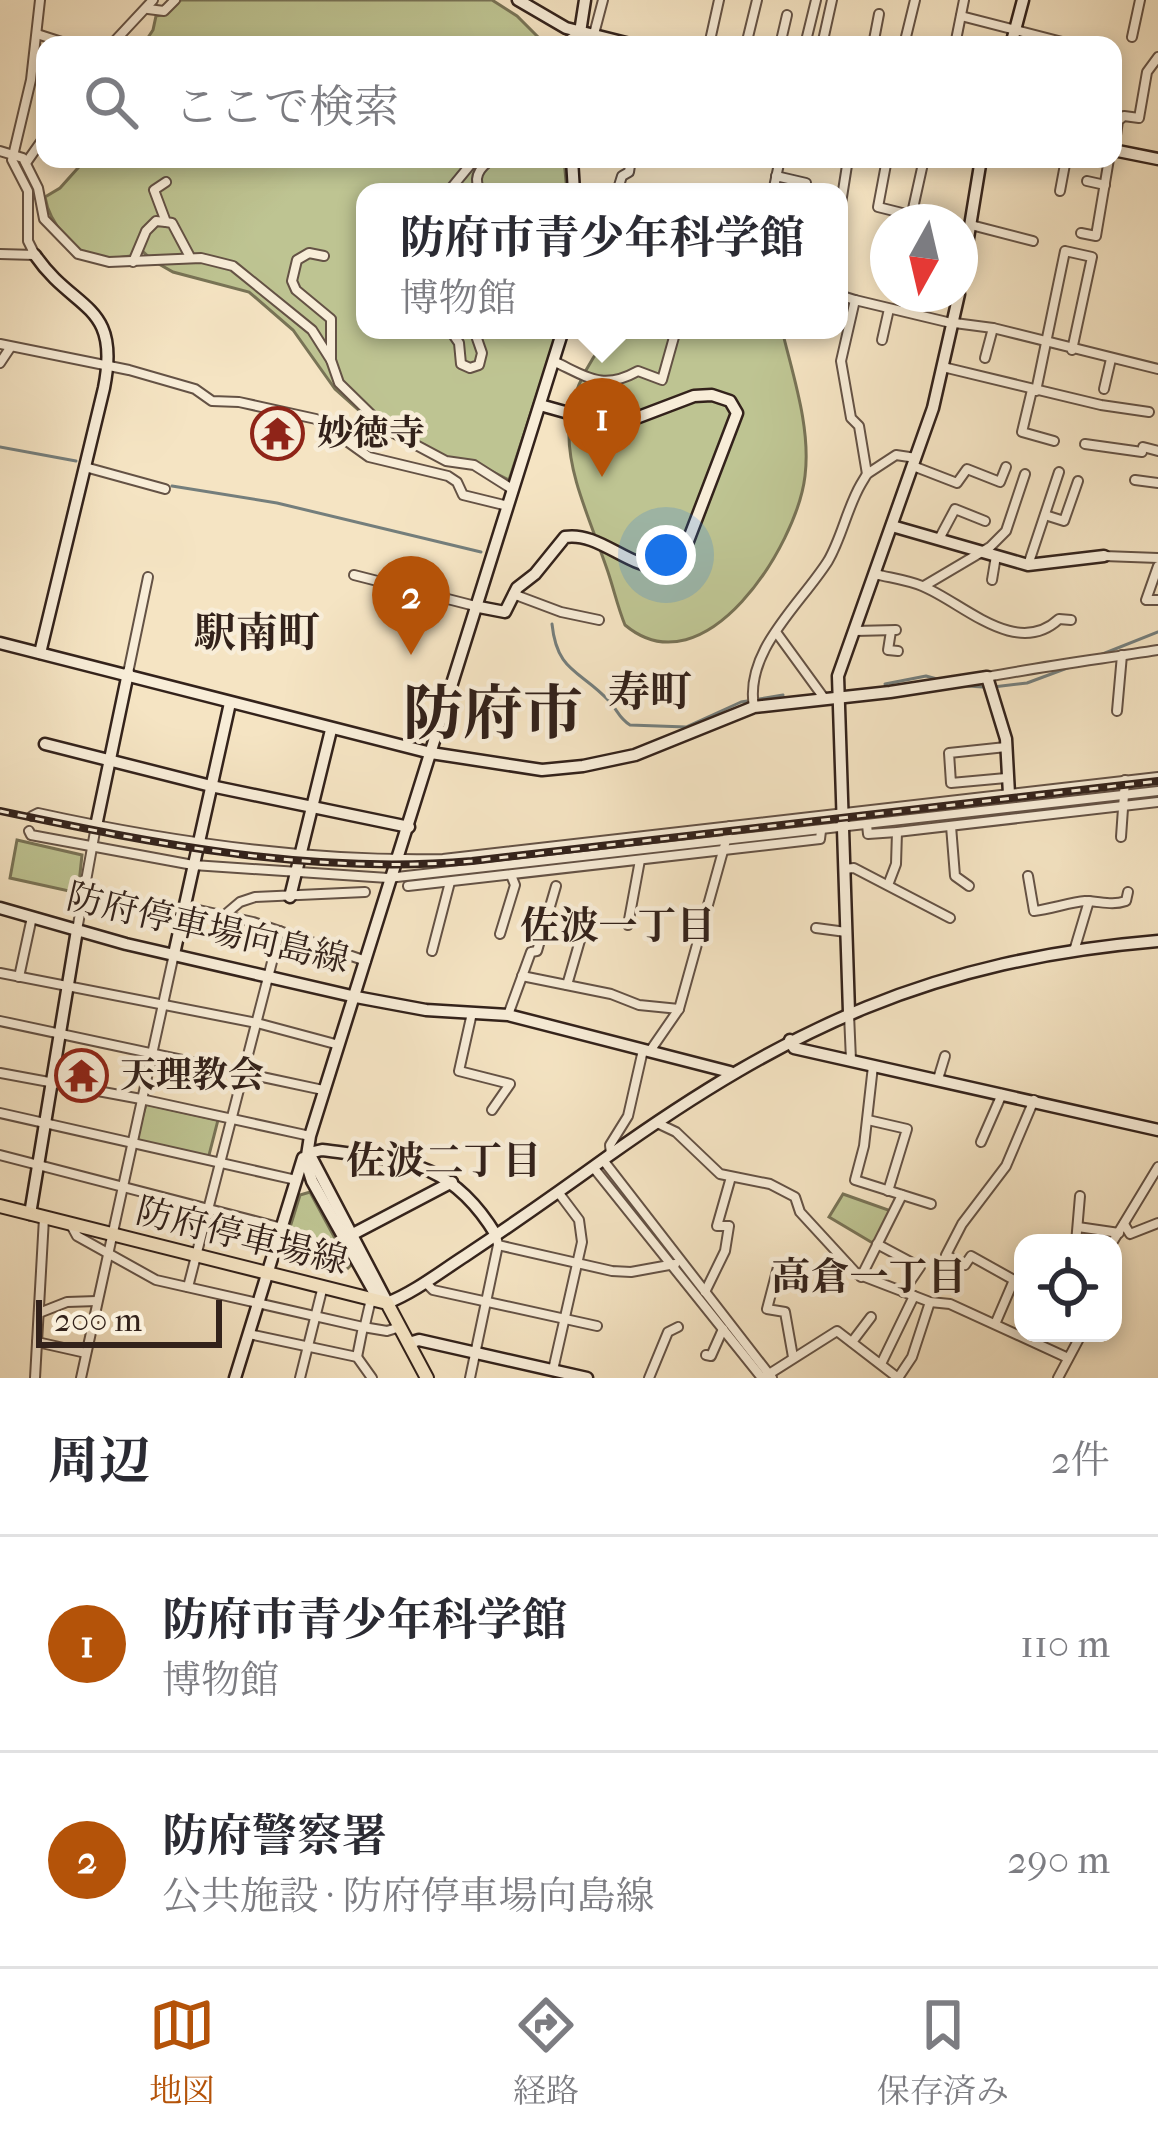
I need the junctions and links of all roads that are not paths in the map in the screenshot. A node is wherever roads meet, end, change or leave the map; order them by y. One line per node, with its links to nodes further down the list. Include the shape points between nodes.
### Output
1 (37, 0): 18 (street)
2 (175, 0): 14 (street, via 164,11)
3 (518, 0): 21 (street)
4 (585, 0): 22 (street)
5 (603, 0): 23 (street)
6 (719, 0): 24 (street)
7 (757, 0): 25 (street)
8 (816, 0): 27 (street)
9 (832, 0): 28 (street)
10 (915, 0): 30 (street)
11 (964, 0): 17 (street)
12 (1023, 0): 33 (street)
13 (1140, 0): 34 (street)
14 (150, 4): 20 (street)
15 (879, 14): 29 (street)
16 (787, 15): 26 (street)
17 (961, 16): 31 (street); 32 (street)
18 (37, 34): 19 (street)
19 (43, 36)
20 (120, 36)
21 (580, 36)
22 (584, 36)
23 (585, 36)
24 (711, 36)
25 (748, 36)
26 (782, 36)
27 (808, 36)
28 (824, 36)
29 (875, 36)
30 (906, 36)
31 (957, 36)
32 (1006, 36)
33 (1014, 36)
34 (1132, 38)
35 (36, 40): 41 (street)
36 (1158, 57): 37 (street, via 1139,118)
37 (1122, 118)
38 (36, 149): 43 (street)
39 (0, 151): 41 (street)
40 (1122, 152): 42 (street)
41 (13, 155): 43 (street); 67 (street, via 28,191)
42 (1158, 159)
43 (26, 163): 70 (street, via 48,226 88,259)
44 (778, 168): 50 (street)
45 (885, 168): 59 (street)
46 (922, 168): 60 (street)
47 (979, 168): 61 (street)
48 (1064, 168): 56 (street)
49 (1107, 168): 55 (street)
50 (776, 176): 53 (street); 54 (street)
51 (166, 182): 62 (street, via 154,190)
52 (1087, 182): 55 (street)
53 (775, 183)
54 (802, 183)
55 (1105, 185): 58 (street)
56 (1060, 191)
57 (1088, 200): 58 (street)
58 (1102, 202): 64 (street, via 1096,236)
59 (879, 204)
60 (914, 204)
61 (972, 204)
62 (166, 222): 69 (street); 70 (street, via 146,231)
63 (978, 229): 65 (street)
64 (1081, 232)
65 (1033, 241)
66 (0, 254): 67 (street)
67 (34, 255): 94 (street, via 103,326)
68 (324, 256): 91 (street, via 297,260 292,281 332,320)
69 (189, 257): 70 (street); 91 (street, via 232,266 312,330)
70 (133, 262)
71 (848, 298): 72 (street)
72 (855, 300): 73 (street); 79 (street)
73 (870, 304)
74 (889, 312): 85 (street)
75 (906, 312): 77 (street)
76 (956, 312): 77 (street)
77 (954, 321): 78 (street); 95 (street)
78 (993, 328): 86 (street); 89 (street)
79 (848, 330)
80 (456, 339): 81 (street, via 461,364 470,368 482,357)
81 (477, 339)
82 (560, 339): 92 (street, 防府停車場向島線)
83 (673, 339): 92 (street, via 662,380 638,371 605,384)
84 (846, 339): 108 (street, via 841,361)
85 (882, 340)
86 (1046, 344): 88 (street); 88 (street, via 1065,251 1092,256); 98 (street)
87 (5, 346): 93 (street); 94 (street)
88 (1072, 350): 90 (street)
89 (986, 358)
90 (1111, 359): 96 (street); 97 (street)
91 (331, 360): 114 (street, via 339,382 386,429)
92 (553, 361): 99 (street, 防府停車場向島線)
93 (0, 363)
94 (108, 367): 106 (street); 115 (street, via 195,389 212,401 316,419 369,457 448,476 463,495)
95 (943, 367): 98 (street); 104 (street)
96 (1158, 369)
97 (1104, 389)
98 (1034, 391): 100 (street); 101 (street, via 1020,437)
99 (540, 405): 114 (street, 防府停車場向島線); 130 (street, via 615,426 704,395 730,401 737,413 675,559 648,566 572,536)
100 (1149, 412)
101 (1054, 442)
102 (1085, 444): 103 (street)
103 (1158, 451)
104 (914, 462): 105 (street, via 957,483 967,470 1000,482); 108 (street, via 896,455); 118 (street)
105 (1006, 466)
106 (85, 467): 113 (street); 140 (street)
107 (1060, 472): 116 (street)
108 (867, 474): 136 (street, via 830,558)
109 (1025, 474): 120 (street, via 1006,531)
110 (1135, 480): 112 (street)
111 (1078, 481): 116 (street, via 1064,521)
112 (1158, 483)
113 (165, 489)
114 (514, 490): 115 (street, 防府停車場向島線)
115 (509, 507): 132 (street, 防府停車場向島線)
116 (1045, 515): 124 (street)
117 (985, 521): 119 (street, via 955,509)
118 (892, 526): 119 (street); 125 (street)
119 (939, 539): 120 (street)
120 (982, 552): 121 (street); 129 (street)
121 (996, 556): 124 (street); 128 (street)
122 (1105, 556): 123 (street); 124 (street)
123 (1158, 562): 131 (street, via 1146,600)
124 (1028, 565)
125 (875, 574): 129 (street); 135 (street)
126 (354, 575): 132 (street)
127 (148, 577): 142 (street)
128 (992, 580)
129 (924, 586): 134 (street, via 979,620 1027,634)
130 (513, 594): 132 (street, via 505,612); 133 (street)
131 (1158, 600)
132 (479, 607): 151 (street, 防府停車場向島線)
133 (599, 620)
134 (1071, 620)
135 (855, 631): 139 (street, via 893,630 889,650); 144 (street)
136 (776, 632): 144 (street); 146 (street, via 751,689)
137 (0, 643): 140 (street)
138 (1158, 650): 141 (street)
139 (898, 651)
140 (40, 653): 142 (street)
141 (1122, 655): 143 (street); 147 (street)
142 (128, 673): 145 (street); 152 (street)
143 (989, 684): 144 (street); 150 (street)
144 (830, 698): 146 (street); 162 (street)
145 (230, 703): 148 (street); 156 (street)
146 (754, 707): 151 (street, via 583,766 542,770)
147 (1117, 710)
148 (332, 730): 151 (street); 161 (street)
149 (45, 744): 152 (street)
150 (1006, 747): 154 (street); 154 (street, via 949,753 951,783)
151 (431, 753): 168 (street, 防府停車場向島線)
152 (108, 760): 156 (street); 165 (street)
153 (1158, 776): 155 (street)
154 (1006, 778): 158 (street)
155 (1125, 781): 158 (street); 159 (street)
156 (211, 786): 161 (street); 174 (street)
157 (1158, 791): 159 (street)
158 (1009, 794): 162 (street)
159 (1123, 800): 160 (street); 164 (street); 167 (street); 172 (street)
160 (1158, 802)
161 (313, 808): 168 (street); 177 (street)
162 (842, 813): 166 (street); 169 (street)
163 (32, 816): 165 (street)
164 (867, 825): 169 (street); 171 (street, via 868,835)
165 (96, 826): 174 (street); 176 (street)
166 (730, 826): 173 (street); 175 (street)
167 (951, 826): 171 (street); 195 (street, via 955,876)
168 (409, 827): 179 (street, 防府停車場向島線)
169 (843, 828): 175 (street, via 820,830 820,839); 183 (street)
170 (29, 830): 176 (street)
171 (897, 832): 192 (street)
172 (1121, 837)
173 (591, 842): 178 (street); 181 (street)
174 (198, 843): 177 (street); 182 (street)
175 (723, 846): 180 (street); 181 (street); 226 (street)
176 (90, 849): 182 (street); 209 (street)
177 (301, 853): 179 (street); 184 (street)
178 (467, 856): 179 (street); 185 (street)
179 (399, 860): 188 (street, 防府停車場向島線)
180 (640, 860): 181 (street); 207 (street)
181 (594, 861): 185 (street); 186 (street)
182 (193, 865): 184 (street); 201 (street)
183 (844, 868): 192 (street); 211 (street)
184 (295, 874): 189 (street); 199 (street)
185 (470, 875): 186 (street); 190 (street); 191 (street)
186 (511, 875): 212 (street)
187 (1028, 876): 200 (street, via 1034,911)
188 (394, 877): 189 (street); 190 (street); 217 (street, 防府停車場向島線)
189 (350, 878): 198 (street)
190 (427, 880): 191 (street); 193 (street)
191 (450, 882): 214 (street)
192 (888, 885): 206 (street)
193 (408, 886)
194 (556, 886): 220 (street)
195 (969, 886)
196 (365, 892): 198 (street)
197 (1128, 892): 200 (street, via 1126,902)
198 (350, 894): 199 (street)
199 (290, 897): 204 (street, via 247,898)
200 (1089, 901): 215 (street)
201 (183, 907): 204 (street); 216 (street)
202 (0, 908): 205 (street, 防府停車場向島線)
203 (588, 913): 222 (street)
204 (226, 914): 210 (street)
205 (32, 917): 209 (street, 防府停車場向島線); 221 (street)
206 (950, 918)
207 (628, 925)
208 (816, 928): 211 (street)
209 (77, 930): 216 (street, 防府停車場向島線); 223 (street)
210 (280, 931): 217 (street); 219 (street)
211 (846, 932): 227 (street)
212 (500, 934)
213 (1158, 941): 215 (street)
214 (433, 951)
215 (1074, 951): 227 (street, via 956,975)
216 (174, 954): 219 (street, 防府停車場向島線); 225 (street)
217 (367, 961): 224 (street, 防府停車場向島線)
218 (0, 973): 221 (street)
219 (269, 976): 224 (street, 防府停車場向島線); 231 (street)
220 (522, 976): 222 (street); 229 (street)
221 (20, 977): 223 (street)
222 (567, 985): 226 (street)
223 (68, 987): 225 (street); 232 (street)
224 (356, 997): 228 (street); 234 (street)
225 (162, 1005): 231 (street); 236 (street)
226 (680, 1009): 235 (street)
227 (849, 1012): 233 (street); 238 (street)
228 (472, 1013): 229 (street); 249 (street, via 458,1071 510,1084)
229 (508, 1015): 235 (street)
230 (0, 1021): 232 (street)
231 (256, 1023): 234 (street); 240 (street)
232 (60, 1034): 236 (street); 244 (street)
233 (790, 1040): 238 (street, via 794,1048); 241 (street)
234 (339, 1046): 245 (street)
235 (646, 1051): 241 (street); 261 (street, via 628,1116)
236 (152, 1053): 240 (street); 247 (street)
237 (945, 1056): 243 (street)
238 (850, 1060): 239 (street)
239 (873, 1066): 243 (street); 252 (street)
240 (243, 1070): 245 (street); 251 (street)
241 (730, 1072): 254 (street)
242 (0, 1073): 244 (street)
243 (938, 1079): 246 (street)
244 (52, 1084): 247 (street); 253 (street)
245 (323, 1090): 256 (street)
246 (1003, 1093): 248 (street); 258 (street)
247 (141, 1099): 251 (street); 257 (street)
248 (1034, 1100): 255 (street); 310 (street, via 1000,1177 946,1255 965,1265 971,1256 1014,1280)
249 (492, 1110)
250 (0, 1113): 253 (street)
251 (231, 1119): 256 (street); 262 (street)
252 (868, 1120): 269 (street, via 855,1180); 269 (street, via 908,1129)
253 (46, 1123): 257 (street); 263 (street)
254 (656, 1123): 261 (street); 265 (street)
255 (1158, 1130)
256 (310, 1136): 259 (street)
257 (131, 1142): 262 (street); 268 (street)
258 (981, 1142)
259 (309, 1153): 266 (street); 267 (street, via 410,1162); 283 (street); 305 (street, via 316,1189)
260 (0, 1155): 263 (street)
261 (602, 1160): 270 (street); 291 (street)
262 (220, 1163): 266 (street); 275 (street)
263 (39, 1165): 268 (street); 276 (street)
264 (1158, 1167): 281 (street)
265 (730, 1177): 294 (street, via 795,1197); 298 (street, via 717,1226 729,1226 725,1251)
266 (296, 1180): 280 (street)
267 (452, 1181): 283 (street); 286 (street)
268 (121, 1186): 275 (street); 282 (street)
269 (887, 1191): 271 (street)
270 (557, 1192): 286 (street); 290 (street, via 579,1220)
271 (902, 1195): 273 (street); 287 (street)
272 (1080, 1196): 279 (street)
273 (931, 1204)
274 (0, 1206): 276 (main road, 防府停車場線)
275 (208, 1209): 280 (street); 289 (street)
276 (37, 1215): 278 (main road, 防府停車場線); 306 (street)
277 (1158, 1223): 281 (street, via 1130,1234)
278 (70, 1224): 282 (main road, 防府停車場線); 288 (street)
279 (1078, 1227): 281 (street); 284 (street)
280 (282, 1228): 293 (street)
281 (1121, 1229): 285 (street)
282 (110, 1234): 288 (street); 289 (main road, 防府停車場線)
283 (352, 1234): 305 (street)
284 (1077, 1234)
285 (1118, 1234)
286 (497, 1240): 290 (street); 295 (street); 302 (street)
287 (877, 1244): 294 (street); 299 (street, via 920,1268)
288 (106, 1251): 297 (street, via 156,1280); 301 (street)
289 (196, 1256): 293 (main road, 防府停車場線); 297 (street)
290 (578, 1263): 291 (street, via 623,1272); 309 (street)
291 (678, 1263): 298 (street); 315 (street)
292 (778, 1267): 326 (street, via 766,1309 785,1312)
293 (267, 1274): 296 (main road, 防府停車場線); 304 (street)
294 (861, 1277): 299 (street)
295 (425, 1282): 302 (street); 305 (street)
296 (323, 1286): 300 (main road, 防府停車場線); 307 (street)
297 (188, 1287): 304 (street)
298 (705, 1292): 331 (street)
299 (908, 1294): 303 (street); 328 (street)
300 (371, 1299): 305 (main road, 防府停車場線); 311 (street)
301 (97, 1301): 306 (street); 322 (street)
302 (485, 1302): 309 (street); 323 (street)
303 (930, 1302): 310 (street); 328 (street, via 898,1378)
304 (259, 1303): 307 (street); 316 (street)
305 (387, 1303): 313 (main road, 防府停車場線)
306 (40, 1313): 317 (street)
307 (316, 1317): 311 (street); 321 (street)
308 (871, 1317): 318 (street)
309 (565, 1318): 312 (street); 329 (street)
310 (996, 1322): 327 (street)
311 (364, 1326): 313 (street); 325 (street)
312 (596, 1326)
313 (400, 1327): 320 (main road, 防府停車場線)
314 (678, 1327): 339 (street, via 668,1332)
315 (723, 1329): 324 (street); 331 (street)
316 (249, 1334): 321 (street); 334 (street)
317 (37, 1342): 322 (street); 332 (street)
318 (852, 1342): 326 (street, via 837,1331); 328 (street)
319 (1077, 1342): 327 (street)
320 (409, 1343): 323 (street); 337 (main road, 防府停車場線)
321 (308, 1347): 325 (street); 335 (street)
322 (86, 1352): 333 (street)
323 (473, 1353): 329 (street); 330 (street)
324 (706, 1354)
325 (357, 1357): 336 (street)
326 (793, 1357): 331 (street)
327 (1068, 1358): 340 (street)
328 (882, 1363)
329 (554, 1370): 338 (street)
330 (467, 1377)
331 (767, 1377)
332 (35, 1378)
333 (81, 1378)
334 (235, 1378)
335 (300, 1378)
336 (372, 1378)
337 (428, 1378)
338 (587, 1378)
339 (649, 1378)
340 (1058, 1378)

